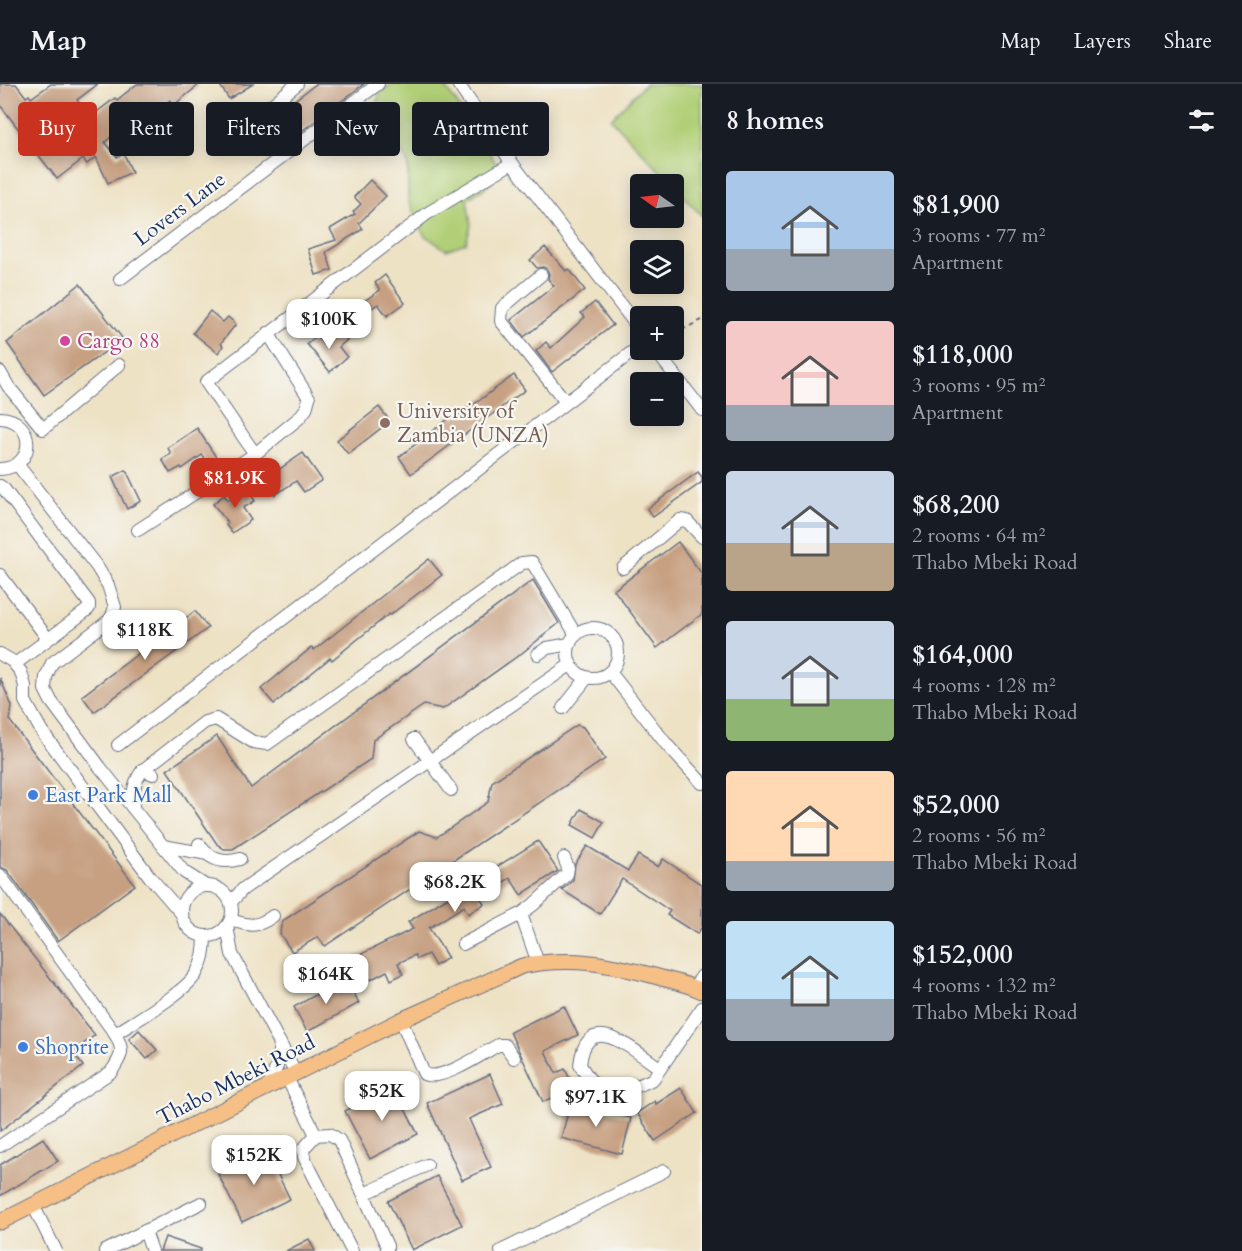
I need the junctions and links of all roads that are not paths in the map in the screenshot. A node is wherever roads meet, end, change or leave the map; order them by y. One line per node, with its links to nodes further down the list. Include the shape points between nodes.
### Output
1 (297, 84): 4 (street)
2 (378, 84): 7 (street, Lovers Lane)
3 (458, 84): 5 (street)
4 (275, 102)
5 (512, 163): 8 (street); 9 (street, via 428,213)
6 (541, 275): 14 (street, via 502,308 501,321)
7 (120, 279)
8 (630, 317)
9 (268, 333): 20 (street, via 309,398 299,418); 20 (street, via 206,382)
10 (630, 354): 14 (street)
11 (663, 360): 16 (street)
12 (118, 365): 18 (street, via 43,429)
13 (0, 372): 15 (street)
14 (566, 402): 38 (street)
15 (27, 409): 17 (street); 18 (street)
16 (702, 410)
17 (6, 419): 19 (street)
18 (36, 421): 19 (street)
19 (24, 430): 21 (street, via 28,446)
20 (255, 454): 24 (street)
21 (17, 464): 22 (street); 42 (street, via 108,585 115,608 111,619 51,663 45,689)
22 (0, 469)
23 (0, 486): 28 (street, via 89,603 86,611)
24 (138, 530)
25 (702, 537): 26 (street, via 681,520)
26 (623, 568)
27 (0, 575): 28 (street)
28 (48, 639): 32 (street)
29 (573, 640): 31 (street); 33 (street, via 568,651); 34 (street, via 580,632 592,628 610,634 618,650 617,662); 42 (street, via 532,562 522,562 267,744 253,742 216,719 205,722 135,779)
30 (0, 654): 32 (street)
31 (538, 654)
32 (15, 664): 55 (street, via 24,679 25,701 41,730)
33 (570, 664): 35 (street); 39 (street)
34 (610, 672): 35 (street); 40 (street)
35 (587, 678): 36 (street)
36 (563, 708)
37 (414, 739): 39 (street)
38 (118, 745)
39 (430, 761): 41 (street); 51 (street)
40 (702, 783)
41 (451, 790)
42 (133, 808): 44 (street)
43 (199, 844): 45 (street)
44 (163, 846): 45 (street); 48 (street)
45 (208, 854): 47 (street, via 228,863)
46 (564, 858): 56 (street, via 567,874)
47 (240, 859)
48 (184, 872): 50 (street); 53 (street)
49 (0, 875): 66 (street)
50 (206, 885): 52 (street); 53 (street)
51 (243, 889): 52 (street); 54 (street)
52 (222, 890): 54 (street)
53 (189, 892): 55 (street, via 182,903)
54 (231, 902): 58 (street)
55 (182, 914): 59 (street, via 189,929)
56 (521, 914): 60 (street); 62 (street)
57 (273, 916): 58 (street, via 260,925)
58 (229, 923): 59 (street, via 222,931); 61 (street)
59 (208, 936): 61 (street); 66 (street, via 198,972 185,988)
60 (463, 944)
61 (232, 954): 67 (street)
62 (538, 963): 63 (main road, Thabo Mbeki Road, via 580,960); 65 (main road, Thabo Mbeki Road, via 522,966)
63 (699, 985)
64 (702, 1008): 70 (street)
65 (400, 1020): 68 (street, via 424,1074 431,1077 443,1075 498,1045 505,1046); 69 (main road, Thabo Mbeki Road)
66 (115, 1034): 74 (street, via 122,1046 120,1059 111,1072)
67 (280, 1042): 69 (street, via 295,1058); 71 (street); 72 (street, via 277,1066)
68 (514, 1058)
69 (317, 1064): 71 (main road, Thabo Mbeki Road)
70 (660, 1068): 70 (street, via 653,1079 618,1092 595,1085 580,1065 581,1050 590,1039 603,1034)
71 (292, 1076): 72 (main road, Thabo Mbeki Road); 73 (street)
72 (268, 1088): 79 (main road, Thabo Mbeki Road)
73 (316, 1134): 77 (street, via 330,1134 339,1140); 85 (street, via 303,1149 304,1156)
74 (0, 1146)
75 (427, 1165): 77 (street)
76 (664, 1171): 87 (street)
77 (364, 1194): 86 (street)
78 (201, 1203): 81 (street)
79 (33, 1205): 80 (main road, Thabo Mbeki Road); 82 (street)
80 (0, 1222)
81 (145, 1231): 83 (street); 84 (street)
82 (56, 1251)
83 (105, 1251)
84 (152, 1251)
85 (352, 1251)
86 (387, 1251)
87 (501, 1251)

